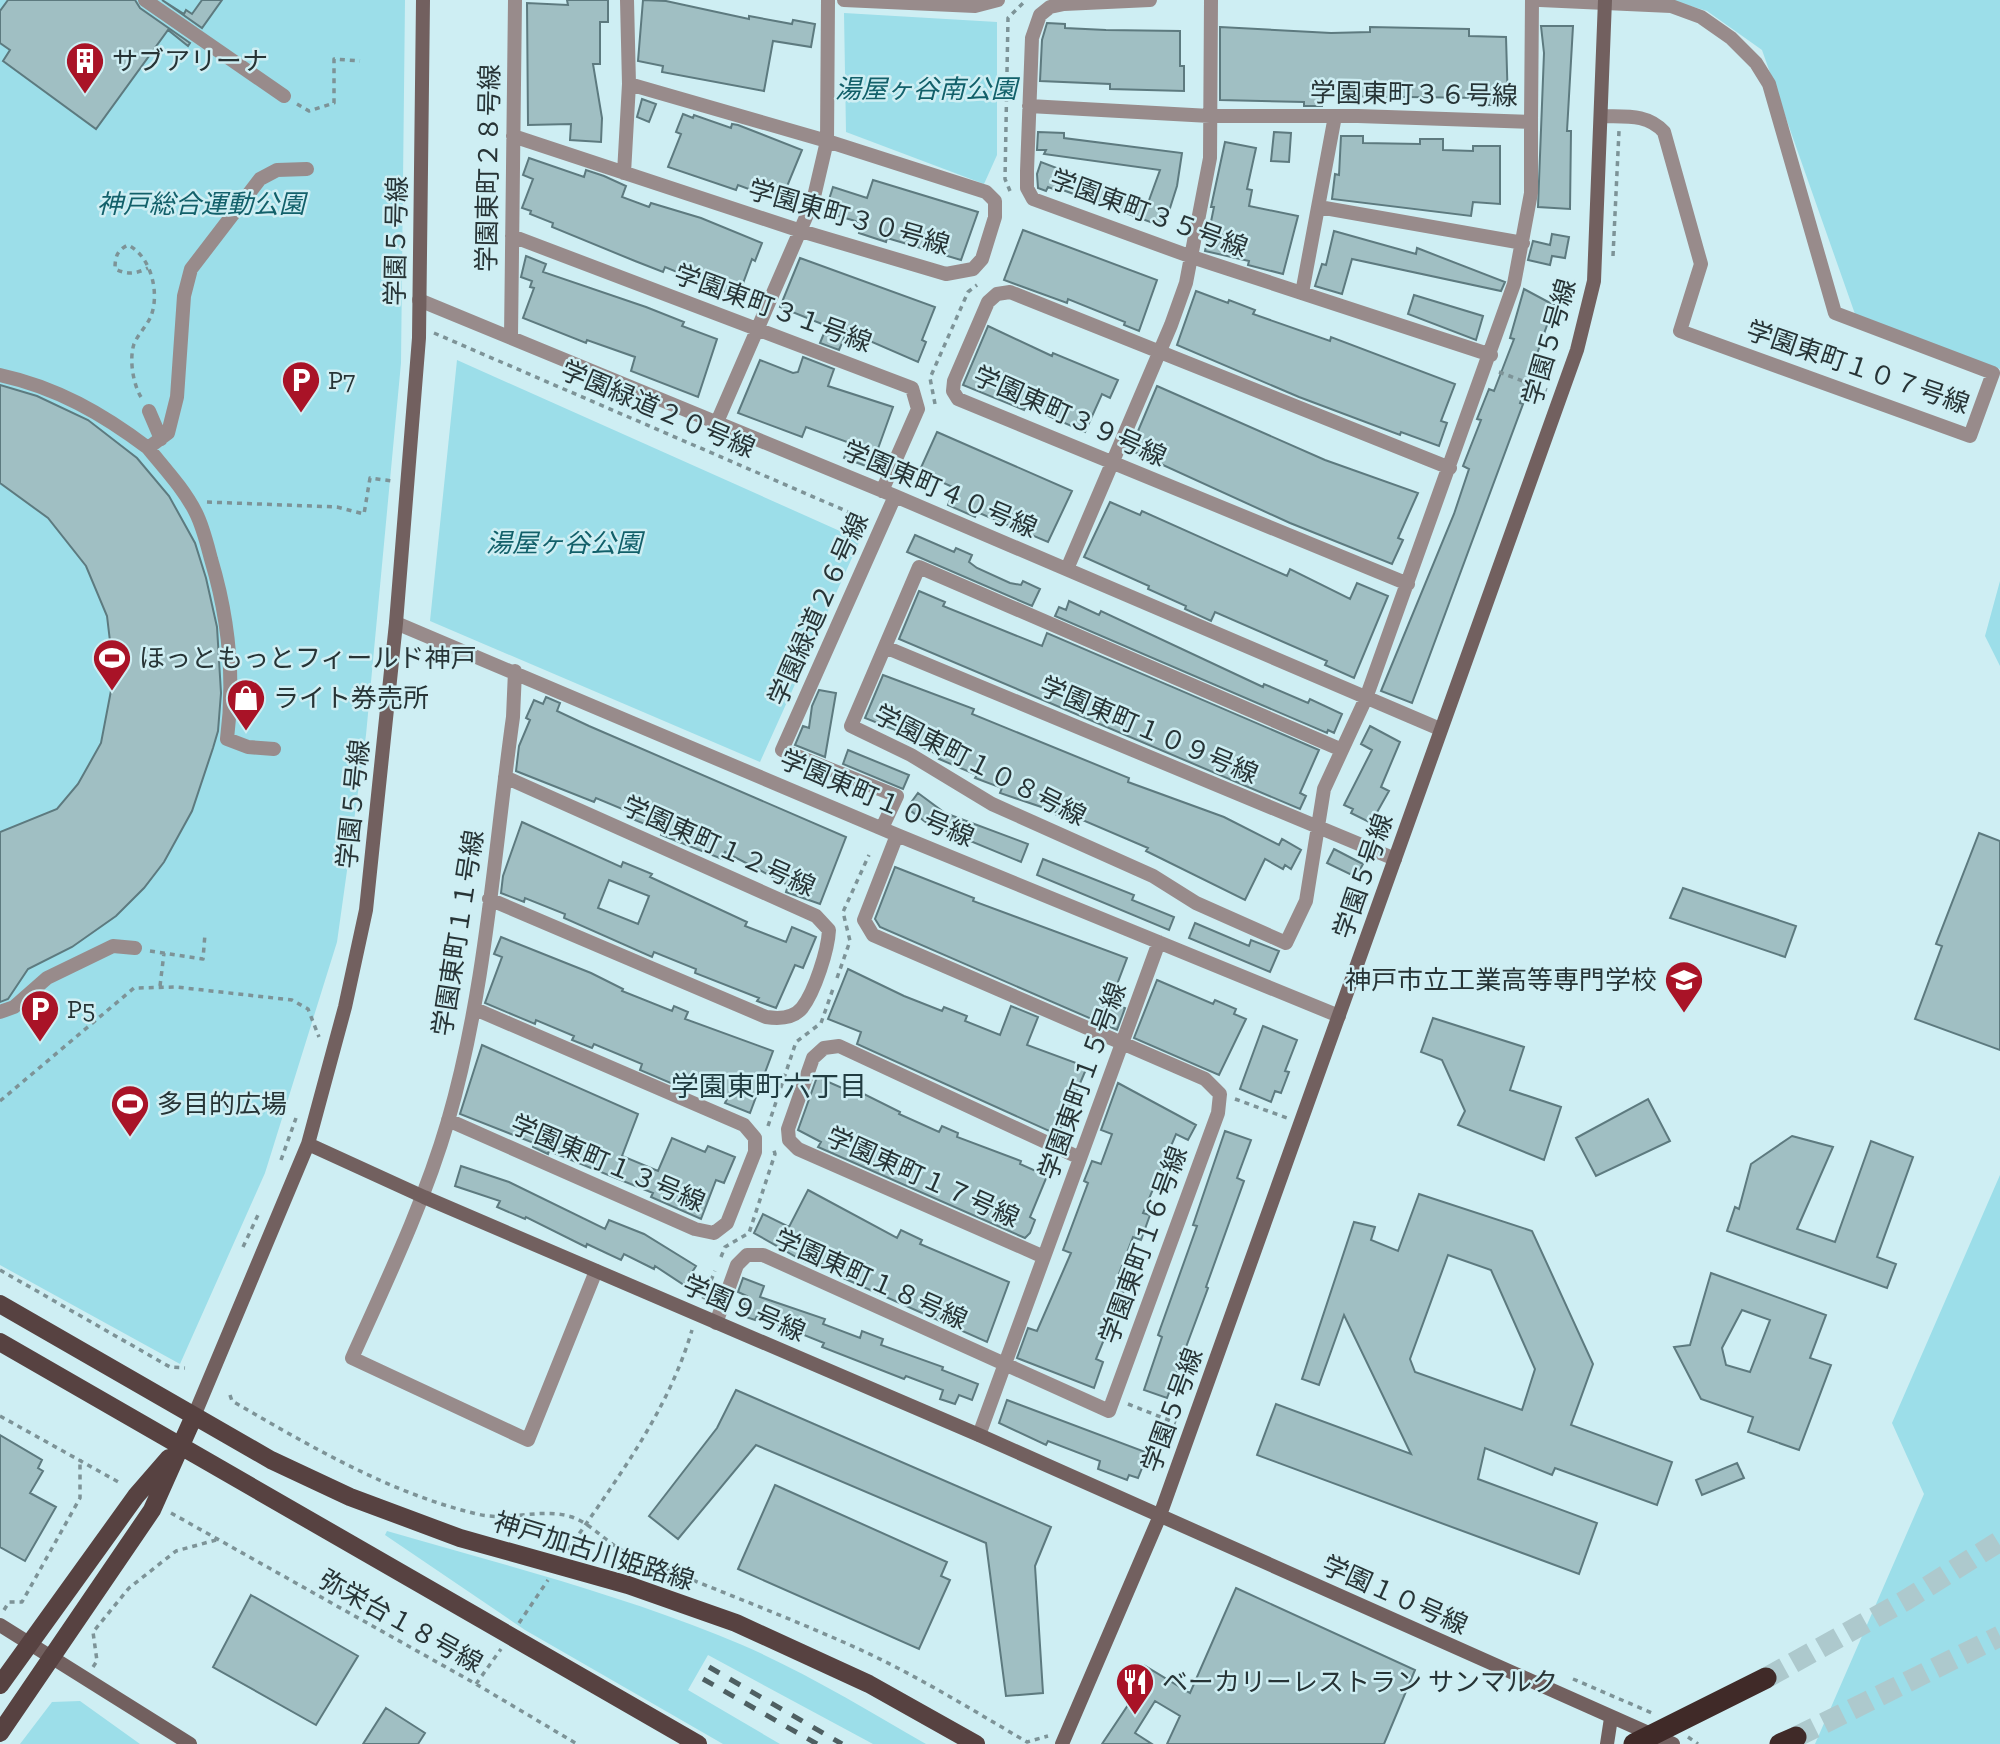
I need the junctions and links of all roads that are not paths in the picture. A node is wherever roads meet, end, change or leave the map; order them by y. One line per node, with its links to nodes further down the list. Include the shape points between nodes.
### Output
1 (145, 0): 14 (street)
2 (423, 0): 30 (street, 学園５号線)
3 (514, 0): 20 (street, 学園東町２８号線)
4 (627, 0): 13 (street)
5 (828, 0): 21 (street)
6 (844, 0): 7 (street, via 975,6)
7 (999, 0)
8 (1150, 0): 15 (street, 学園東町３５号線, via 1064,4 1040,15 1032,37)
9 (1212, 0): 16 (street)
10 (1532, 0): 19 (street)
11 (1540, 0): 12 (street)
12 (1605, 2): 18 (street, 学園５号線); 18 (street, 学園東町１０７号線, via 1671,6 1701,17 1756,63 1769,84 1835,313 1993,373 1970,436 1680,331 1701,264 1664,132 1644,118)
13 (629, 83): 21 (street, 学園東町３０号線); 23 (street)
14 (284, 96)
15 (1029, 106): 16 (street, 学園東町３６号線); 28 (street, 学園東町３５号線, via 1027,188 1033,199)
16 (1210, 116): 17 (street, 学園東町３６号線); 28 (street, via 1210,158)
17 (1335, 116): 19 (street, 学園東町３６号線); 24 (street)
18 (1601, 116): 48 (street, 学園５号線, via 1594,281 1577,350)
19 (1531, 122): 27 (street, 学園東町３６号線, via 1531,193)
20 (513, 136): 23 (street, 学園東町３０号線); 26 (street, 学園東町２８号線)
21 (827, 141): 25 (street, via 813,201); 25 (street, 学園東町３０号線, via 986,192 995,201 996,217 982,259 972,270 946,274)
22 (307, 170): 38 (street, via 276,170 260,179 191,270 184,296 177,397 168,433)
23 (624, 173): 25 (street, 学園東町３０号線)
24 (1319, 207): 27 (street); 29 (street)
25 (800, 231): 31 (street)
26 (512, 236): 31 (street, 学園東町３１号線); 32 (street, 学園東町２８号線)
27 (1523, 243): 34 (street, 学園東町３６号線)
28 (1192, 257): 29 (street, 学園東町３５号線); 33 (street)
29 (1302, 293): 34 (street, 学園東町３５号線)
30 (419, 300): 32 (street, 学園東町４０号線); 44 (street, 学園５号線)
31 (758, 328): 37 (street); 41 (street, 学園東町３１号線, via 912,388 918,409)
32 (511, 337): 37 (street, 学園東町４０号線)
33 (1160, 353): 39 (street); 39 (street, 学園東町３９号線, via 1010,292 997,294 988,302 954,381 958,399); 40 (street, 学園東町３９号線)
34 (1489, 361): 40 (street, 学園東町３６号線)
35 (0, 375): 38 (street, via 77,401)
36 (149, 411): 38 (street)
37 (718, 422): 41 (street, 学園東町４０号線)
38 (154, 444): 49 (street, via 193,500 229,635 231,702 222,737)
39 (1112, 463): 42 (street); 43 (street, 学園東町３９号線)
40 (1450, 468): 43 (street, 学園東町３６号線)
41 (889, 494): 42 (street, 学園東町４０号線); 53 (street, 学園緑道２６号線, via 882,527 782,750 897,796)
42 (1067, 569): 47 (street, 学園東町４０号線)
43 (1408, 584): 47 (street, 学園東町３６号線)
44 (396, 623): 46 (street, 学園東町１０号線); 64 (street, 学園５号線, via 366,910)
45 (885, 647): 50 (street, 学園東町１０８号線, via 919,567); 52 (street, 学園東町１０９号線); 52 (street, 学園東町１０８号線, via 851,726 911,755 992,804 1153,876 1196,903 1286,943 1306,901)
46 (515, 671): 51 (street, 学園東町１１号線); 53 (street, 学園東町１０号線)
47 (1366, 698): 48 (street, 学園東町４０号線); 50 (street, 学園東町１０８号線)
48 (1440, 729): 55 (street, 学園５号線)
49 (274, 750)
50 (1342, 750): 52 (street, 学園東町１０８号線, via 1324,789)
51 (505, 777): 56 (street, 学園東町１１号線); 56 (street, 学園東町１２号線, via 816,916 829,930 828,949 801,1009 782,1019 766,1017)
52 (1317, 827): 55 (street, 学園東町１０９号線)
53 (882, 828): 54 (street, 学園東町１０号線)
54 (897, 835): 57 (street, 学園東町１０号線); 62 (street, via 867,905 864,920 873,935)
55 (1395, 859): 61 (street, 学園５号線)
56 (489, 899): 59 (street, 学園東町１１号線)
57 (1159, 942): 61 (street, 学園東町１０号線); 62 (street, 学園東町１５号線)
58 (135, 948): 60 (street, via 113,946 47,978 14,1007)
59 (475, 1009): 63 (street, 学園東町１１号線); 63 (street, 学園東町１３号線, via 744,1125 755,1138 755,1152 727,1223 714,1233 695,1229)
60 (0, 1012)
61 (1339, 1016): 76 (street, 学園５号線)
62 (1122, 1042): 65 (street, 学園東町１５号線); 72 (street, 学園東町１６号線, via 1206,1079 1220,1094 1218,1113 1109,1410)
63 (448, 1120): 66 (street, 学園東町１１号線)
64 (308, 1144): 66 (street, 学園９号線); 73 (street, 学園５号線)
65 (1080, 1157): 67 (street, 学園東町１５号線); 67 (street, 学園東町１７号線, via 839,1045 824,1048 813,1058 788,1129 789,1140 798,1149)
66 (424, 1197): 68 (street, 学園９号線); 68 (street, 学園東町１１号線, via 352,1357 528,1440)
67 (1044, 1257): 72 (street, 学園東町１５号線)
68 (596, 1272): 70 (street, 学園９号線)
69 (0, 1304): 73 (main road, 神戸加古川姫路線)
70 (716, 1323): 72 (street, 学園東町１８号線, via 737,1265 747,1255 763,1255); 74 (street, 学園９号線)
71 (0, 1342): 75 (main road)
72 (1004, 1366): 74 (street, 学園東町１５号線)
73 (194, 1416): 75 (main road); 87 (main road, 神戸加古川姫路線, via 296,1473 404,1518 628,1585 790,1646)
74 (979, 1435): 76 (street, 学園９号線)
75 (180, 1446): 78 (main road, via 135,1496); 79 (main road, via 152,1510); 86 (main road)
76 (1159, 1518): 82 (street, 学園１０号線); 88 (street, 学園５号線)
77 (0, 1625): 78 (street)
78 (30, 1644): 79 (street); 81 (main road)
79 (51, 1657): 83 (main road); 85 (street)
80 (1766, 1678): 90 (highway)
81 (0, 1685)
82 (1611, 1718): 84 (street, 学園１０号線); 89 (street)
83 (0, 1733)
84 (1680, 1740)
85 (190, 1744)
86 (698, 1744)
87 (976, 1744)
88 (1062, 1744)
89 (1607, 1744)
90 (1634, 1744)

